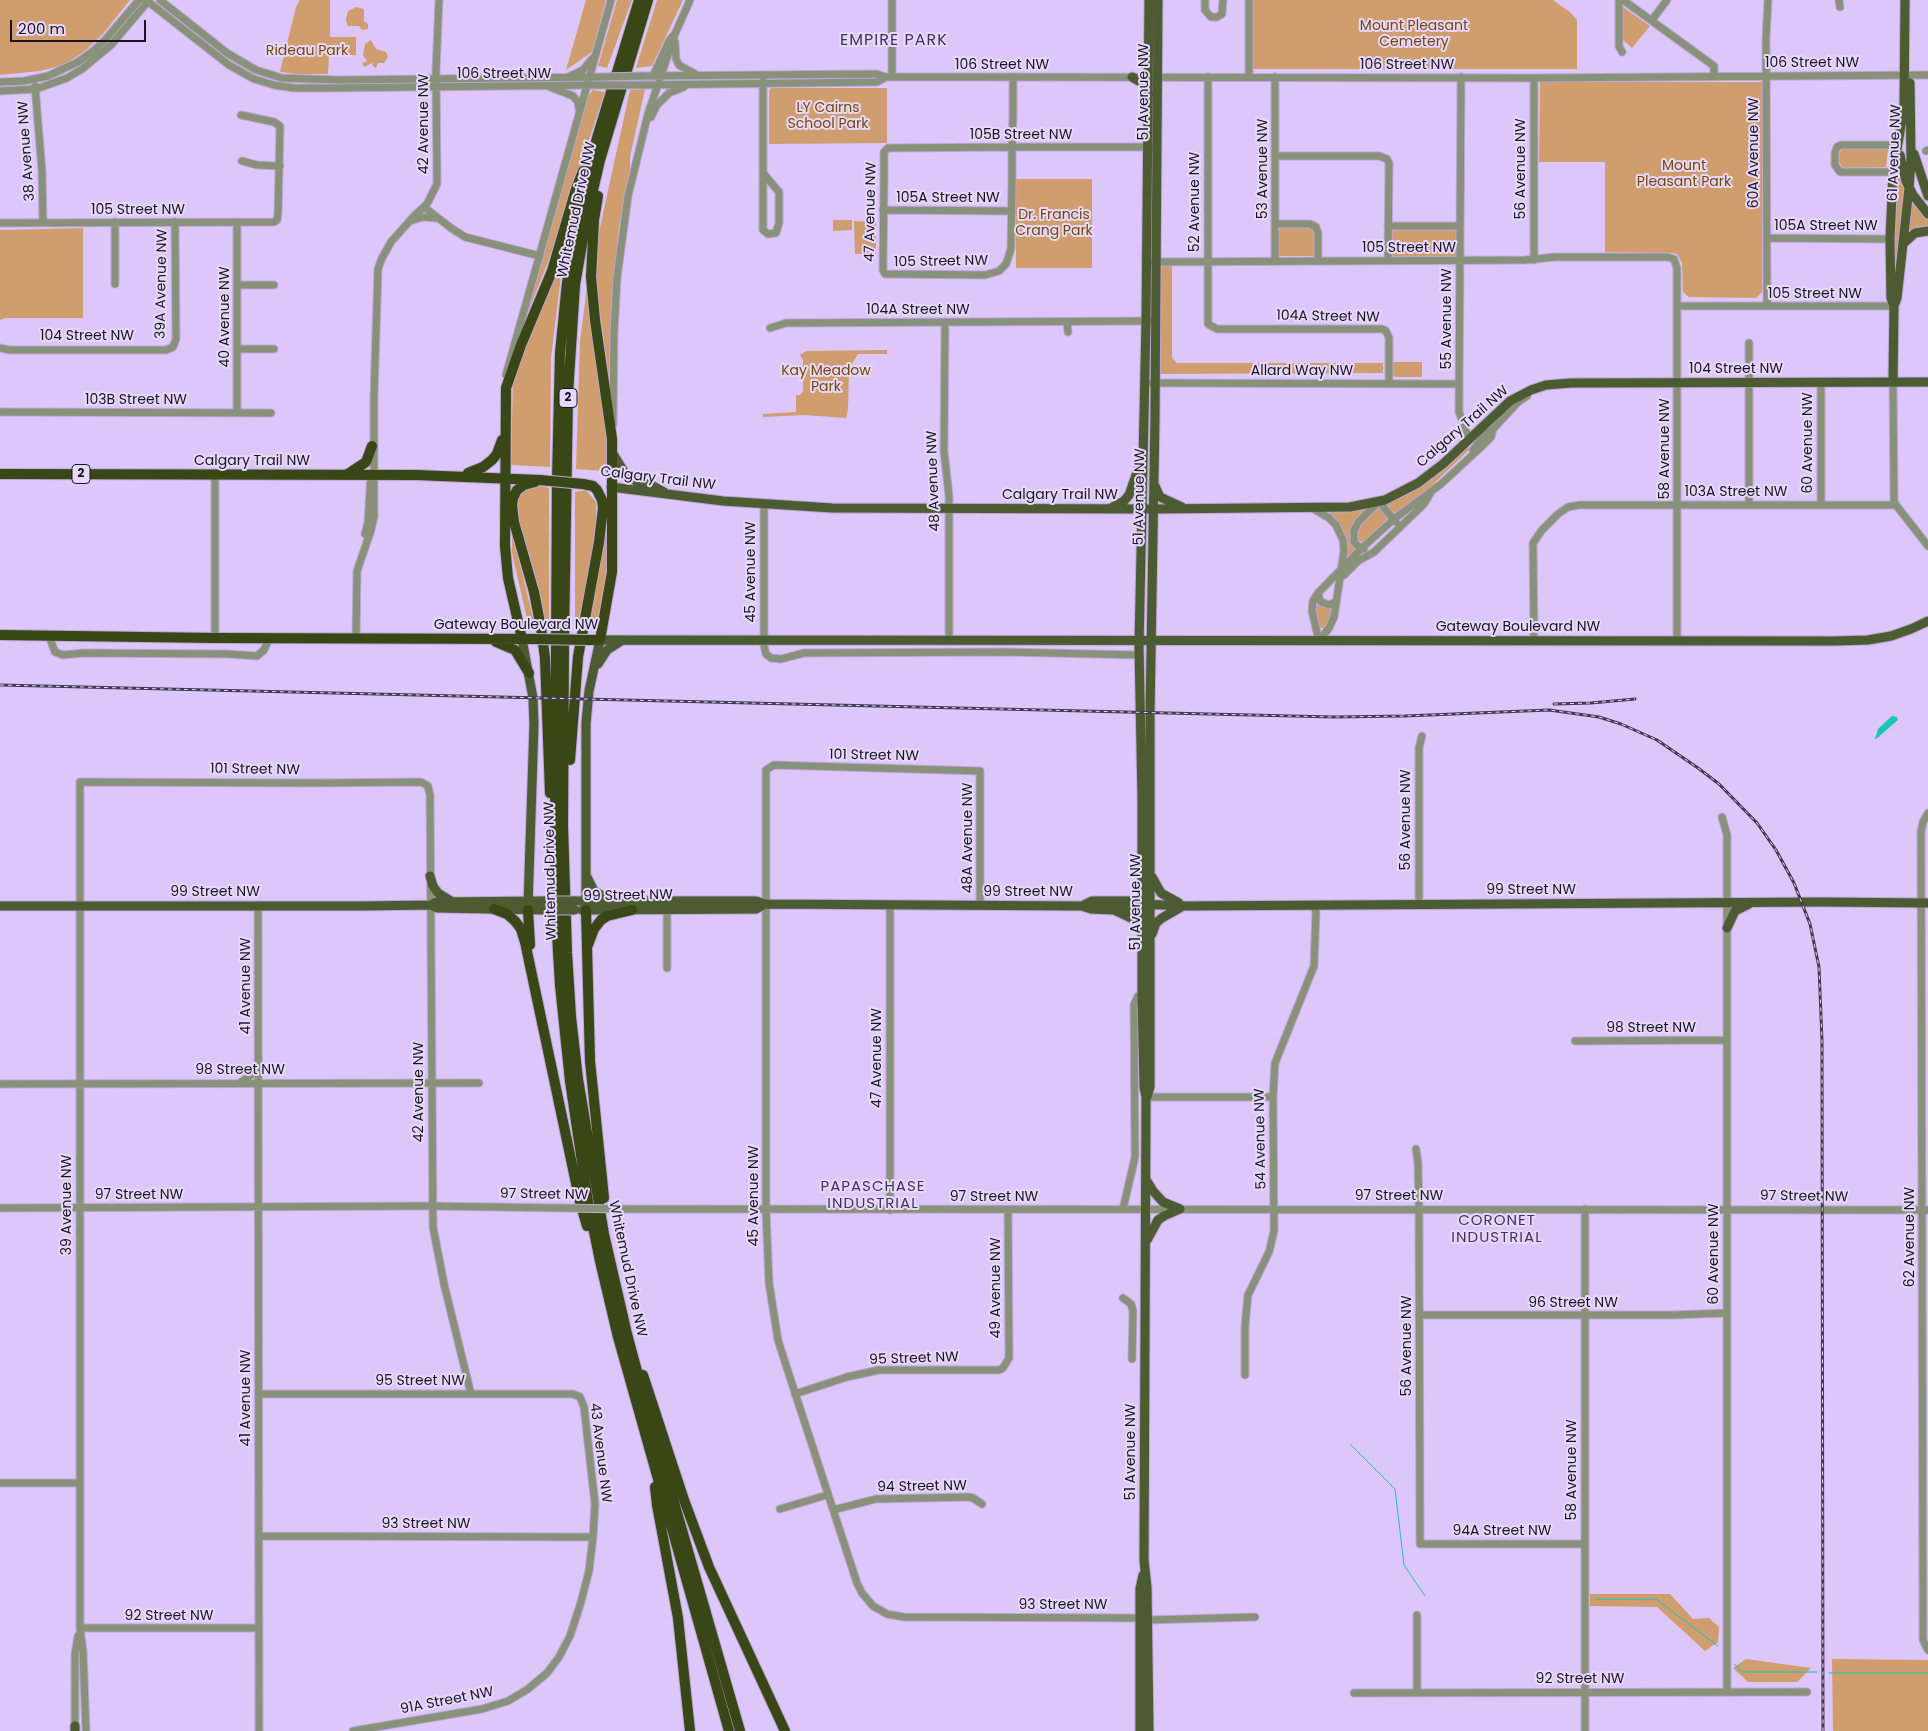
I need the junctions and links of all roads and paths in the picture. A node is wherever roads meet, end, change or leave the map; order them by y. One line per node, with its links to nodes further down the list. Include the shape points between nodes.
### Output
1 (139, 0): 43 (street, via 93,51 62,71)
2 (148, 0): 50 (street, 106 Street NW, via 229,65 266,83 294,88); 51 (street, 106 Street NW, via 97,58 67,78)
3 (160, 0): 39 (street, 106 Street NW, via 227,53 273,76 295,80)
4 (439, 0): 39 (street, 42 Avenue NW)
5 (611, 0): 24 (street, Whitemud Drive NW)
6 (639, 0): 59 (highway, Whitemud Drive NW / 2)
7 (648, 0): 65 (highway, Whitemud Drive NW / 2)
8 (690, 0): 22 (street)
9 (892, 0): 31 (street)
10 (1149, 0): 34 (main road, 51 Avenue NW)
11 (1158, 0): 34 (main road, 51 Avenue NW)
12 (1205, 0): 13 (street, via 1205,10 1211,17 1222,14)
13 (1223, 0)
14 (1249, 0): 36 (street)
15 (1619, 0): 23 (street, via 1618,46)
16 (1623, 0): 21 (street)
17 (1667, 0): 21 (street)
18 (1768, 0): 30 (street, 60A Avenue NW)
19 (1904, 0): 25 (main road, 61 Avenue NW)
20 (1910, 0): 25 (main road, 61 Avenue NW)
21 (1652, 20): 29 (street, via 1714,66)
22 (675, 34): 27 (street); 28 (street, via 677,62)
23 (1622, 52)
24 (596, 54): 40 (street, via 583,70); 41 (street, Whitemud Drive NW)
25 (1907, 75): 26 (street, 106 Street NW); 30 (street, 106 Street NW); 56 (main road, 61 Avenue NW); 57 (main road, 61 Avenue NW)
26 (1928, 75)
27 (650, 76): 28 (street, 106 Street NW); 41 (street, 106 Street NW, bridge); 47 (street); 47 (street)
28 (700, 76): 44 (street, 106 Street NW)
29 (1714, 76): 30 (street, 106 Street NW); 42 (street, 106 Street NW)
30 (1766, 76): 87 (street, 60A Avenue NW)
31 (889, 77): 32 (street, 106 Street NW); 44 (street, 106 Street NW, via 877,82)
32 (1013, 77): 33 (street, 106 Street NW); 61 (street)
33 (1132, 77): 34 (street, 106 Street NW); 53 (main road, via 1144,84)
34 (1154, 77): 35 (street, 106 Street NW); 53 (main road, 51 Avenue NW); 62 (main road, 51 Avenue NW)
35 (1208, 77): 36 (street, 106 Street NW); 92 (street, 52 Avenue NW)
36 (1250, 77): 37 (street, 106 Street NW)
37 (1275, 77): 38 (street, 106 Street NW); 64 (street, 53 Avenue NW)
38 (1461, 77): 42 (street, 106 Street NW); 85 (street, 55 Avenue NW)
39 (436, 78): 40 (street, 106 Street NW); 50 (street, 42 Avenue NW)
40 (567, 78): 41 (street, 106 Street NW)
41 (590, 78): 49 (street, Whitemud Drive NW)
42 (1534, 78): 95 (street, 56 Avenue NW)
43 (34, 79): 45 (street); 51 (street, 38 Avenue NW)
44 (763, 80): 46 (street, 106 Street NW); 69 (street)
45 (0, 82)
46 (699, 84): 47 (street, 106 Street NW); 58 (street, via 669,93 656,105)
47 (654, 85): 49 (street, 106 Street NW, bridge); 58 (street)
48 (548, 86): 49 (street, 106 Street NW); 50 (street, 106 Street NW); 54 (street, via 575,98)
49 (588, 86): 54 (street, Whitemud Drive NW)
50 (437, 87): 72 (street, 42 Avenue NW, via 437,180 435,191)
51 (36, 89): 52 (street, 106 Street NW); 77 (street, 38 Avenue NW)
52 (0, 91)
53 (1149, 95): 62 (main road, 51 Avenue NW)
54 (579, 114): 90 (street, Whitemud Drive NW)
55 (241, 116): 67 (street, via 280,126)
56 (1903, 117): 70 (main road, via 1900,159); 105 (main road, 61 Avenue NW, via 1891,206 1891,298)
57 (1911, 131): 70 (main road, 61 Avenue NW); 71 (main road, via 1915,160)
58 (642, 136): 133 (street, via 628,196 618,268)
59 (597, 138): 127 (highway, via 576,189 552,271 520,345); 205 (highway, Whitemud Drive NW / 2, via 580,210 568,283 559,372)
60 (1894, 144): 68 (street, via 1841,145 1835,153 1835,165 1840,172)
61 (1012, 147): 62 (street, 105B Street NW); 63 (street, 105B Street NW); 74 (street)
62 (1153, 147): 98 (main road, 51 Avenue NW)
63 (885, 150): 73 (street, 47 Avenue NW)
64 (1275, 156): 83 (street, 53 Avenue NW); 84 (street, via 1385,157 1389,163)
65 (600, 160): 133 (highway, via 591,277); 205 (highway, Whitemud Drive NW / 2, via 580,253 570,350)
66 (242, 161): 67 (street)
67 (280, 166): 80 (street, 105 Street NW, via 276,221)
68 (1890, 172)
69 (763, 173): 69 (street, via 763,230 768,234 776,232 779,223 779,192)
70 (1909, 188): 75 (main road); 89 (main road, 61 Avenue NW)
71 (1928, 196)
72 (424, 207): 76 (street); 81 (street, 42 Avenue NW)
73 (883, 210): 74 (street, 105A Street NW); 99 (street, 47 Avenue NW)
74 (1012, 211): 99 (street, 105 Street NW, via 1011,254 999,272 985,275)
75 (1928, 214)
76 (439, 219): 81 (street, via 423,217); 90 (street, via 468,238)
77 (43, 222): 78 (street, 105 Street NW); 82 (street, 105 Street NW)
78 (115, 222): 79 (street, 105 Street NW); 100 (street)
79 (175, 222): 80 (street, 105 Street NW); 113 (street, 39A Avenue NW, via 176,339)
80 (237, 222): 101 (street, 40 Avenue NW)
81 (408, 222): 134 (street, 42 Avenue NW, via 387,247 378,269)
82 (0, 223)
83 (1275, 224): 93 (street, via 1314,226 1318,233); 96 (street, 53 Avenue NW)
84 (1388, 226): 85 (street); 94 (street)
85 (1460, 226): 97 (street, 55 Avenue NW)
86 (1928, 231): 89 (main road, via 1914,233)
87 (1767, 238): 88 (street, 105A Street NW); 104 (street, 60A Avenue NW)
88 (1884, 239)
89 (1904, 243): 105 (main road, 61 Avenue NW)
90 (540, 256): 127 (street, Whitemud Drive NW, via 506,373)
91 (1672, 258): 95 (street, 105 Street NW, via 1555,257); 103 (street, 58 Avenue NW, via 1677,268)
92 (1208, 260): 96 (street, 105 Street NW); 98 (street, 105 Street NW); 109 (street, 52 Avenue NW, via 1207,319)
93 (1318, 260): 94 (street, 105 Street NW); 96 (street, 105 Street NW)
94 (1388, 260): 97 (street, 105 Street NW)
95 (1534, 260): 97 (street, 105 Street NW)
96 (1275, 261)
97 (1459, 261): 125 (street, 55 Avenue NW)
98 (1151, 262): 108 (main road, 51 Avenue NW)
99 (884, 273)
100 (115, 284)
101 (237, 286): 102 (street); 115 (street, 40 Avenue NW)
102 (274, 286)
103 (1677, 306): 104 (street, 105 Street NW); 117 (street, 58 Avenue NW)
104 (1767, 306): 105 (street, 105 Street NW)
105 (1894, 306): 120 (main road, 61 Avenue NW)
106 (945, 322): 107 (street, 104A Street NW); 110 (street, 104A Street NW, via 786,323); 157 (street, 48 Avenue NW, via 944,451)
107 (1067, 322): 108 (street, 104A Street NW); 111 (street)
108 (1151, 322): 122 (main road, 51 Avenue NW); 123 (main road, 51 Avenue NW)
109 (1210, 326): 124 (street, 104A Street NW, via 1218,329 1380,328 1389,338)
110 (770, 328)
111 (1068, 332)
112 (1749, 343): 118 (street)
113 (173, 347): 114 (street, 104 Street NW, via 166,350)
114 (0, 348)
115 (237, 349): 116 (street); 129 (street, 40 Avenue NW)
116 (274, 349)
117 (1677, 382): 118 (main road, 104 Street NW); 126 (main road, 104 Street NW); 152 (street, 58 Avenue NW)
118 (1749, 382): 119 (main road, 104 Street NW); 153 (street)
119 (1821, 382): 120 (main road, 104 Street NW); 151 (street, 60 Avenue NW)
120 (1893, 382): 121 (main road, 104 Street NW); 154 (street, 61 Avenue NW, via 1893,494)
121 (1928, 382)
122 (1144, 383): 123 (street, Allard Way NW); 136 (main road, 51 Avenue NW)
123 (1155, 383): 124 (street, Allard Way NW); 143 (main road, 51 Avenue NW)
124 (1389, 384): 125 (street, Allard Way NW)
125 (1459, 384): 132 (street, 55 Avenue NW, via 1459,414)
126 (1542, 386): 132 (main road, Calgary Trail NW, via 1510,401); 147 (street, Calgary Trail NW, via 1518,402 1493,429 1491,437)
127 (506, 388): 131 (highway)
128 (0, 412): 129 (street, 103B Street NW)
129 (237, 413): 130 (street, 103B Street NW)
130 (271, 413)
131 (504, 435): 141 (highway, via 492,460); 142 (highway)
132 (1469, 438): 149 (main road, Calgary Trail NW, via 1426,478)
133 (612, 439): 135 (highway)
134 (373, 442): 139 (highway, via 366,462); 140 (street, 42 Avenue NW)
135 (612, 452): 146 (highway); 148 (main road, via 626,475)
136 (1142, 457): 158 (main road, via 1129,495); 159 (main road, 51 Avenue NW)
137 (0, 474): 138 (highway, Calgary Trail NW / 2)
138 (215, 474): 139 (highway, Calgary Trail NW / 2); 173 (street)
139 (345, 475): 140 (highway, Calgary Trail NW / 2)
140 (373, 475): 141 (highway, Calgary Trail NW / 2); 175 (street, 42 Avenue NW, via 368,522 353,570)
141 (462, 476): 142 (highway, Calgary Trail NW / 2)
142 (505, 477): 144 (highway, Calgary Trail NW); 177 (highway, via 507,568)
143 (1154, 478): 155 (main road, via 1155,490 1160,497); 160 (main road, 51 Avenue NW)
144 (540, 480): 145 (highway, Calgary Trail NW, bridge); 205 (highway, via 517,490 512,505 541,628 548,785)
145 (583, 484): 146 (highway, Calgary Trail NW); 205 (highway, via 593,486 599,493 602,519 578,657 568,792)
146 (611, 487): 148 (main road, Calgary Trail NW); 182 (highway, via 612,572)
147 (1433, 490): 161 (street, Calgary Trail NW); 162 (street, Calgary Trail NW)
148 (669, 494): 150 (main road, Calgary Trail NW)
149 (1379, 502): 156 (main road, Calgary Trail NW); 161 (street); 164 (street, Calgary Trail NW, via 1354,530 1354,542)
150 (764, 504): 157 (main road, Calgary Trail NW); 179 (street, 45 Avenue NW)
151 (1821, 504): 153 (street, 103A Street NW); 154 (street, 103A Street NW)
152 (1677, 505): 153 (street, 103A Street NW); 189 (street, 103A Street NW, via 1572,506 1539,532 1533,543); 190 (street, 58 Avenue NW)
153 (1749, 505)
154 (1896, 505): 163 (street)
155 (1184, 508): 156 (main road, Calgary Trail NW); 160 (main road, Calgary Trail NW)
156 (1312, 508): 166 (street, Calgary Trail NW, via 1329,518 1339,530 1343,545)
157 (949, 509): 158 (main road, Calgary Trail NW); 181 (street, 48 Avenue NW)
158 (1109, 509): 159 (main road, Calgary Trail NW)
159 (1141, 509): 160 (main road, Calgary Trail NW); 186 (main road, 51 Avenue NW)
160 (1154, 509): 183 (main road, 51 Avenue NW)
161 (1394, 519): 162 (street); 164 (street, Calgary Trail NW)
162 (1400, 528): 165 (street, Calgary Trail NW)
163 (1928, 546)
164 (1362, 548): 165 (street); 166 (street, Calgary Trail NW)
165 (1374, 552): 169 (street, Calgary Trail NW, via 1346,572)
166 (1342, 569): 167 (street); 169 (street, Calgary Trail NW)
167 (1324, 586): 168 (street); 169 (street)
168 (1318, 593): 169 (street, via 1320,601 1329,605); 188 (street, via 1312,612)
169 (1337, 596): 188 (street, Calgary Trail NW, via 1333,622)
170 (1928, 621): 190 (main road, Gateway Boulevard NW, via 1904,632 1868,640)
171 (0, 636): 172 (highway, Gateway Boulevard NW)
172 (44, 636): 173 (highway, Gateway Boulevard NW); 174 (street, via 55,652 62,655 257,656)
173 (215, 638): 174 (highway, Gateway Boulevard NW)
174 (269, 639): 175 (highway, Gateway Boulevard NW)
175 (354, 639): 176 (highway, Gateway Boulevard NW)
176 (488, 639): 177 (highway, Gateway Boulevard NW); 196 (highway, via 515,650)
177 (527, 639): 182 (highway, Gateway Boulevard NW, bridge); 196 (main road)
178 (625, 639): 179 (main road, Gateway Boulevard NW); 182 (main road, Gateway Boulevard NW); 197 (main road, via 604,653)
179 (764, 639): 180 (main road, Gateway Boulevard NW); 192 (street, via 764,651 773,659 804,653)
180 (866, 639): 181 (main road, Gateway Boulevard NW); 192 (street)
181 (949, 639): 184 (main road, Gateway Boulevard NW)
182 (595, 640): 197 (main road)
183 (1151, 640): 186 (main road, Gateway Boulevard NW); 187 (main road, Gateway Boulevard NW); 195 (main road, 51 Avenue NW)
184 (1005, 641): 185 (main road, Gateway Boulevard NW); 191 (street)
185 (1106, 641): 186 (main road, Gateway Boulevard NW); 193 (street)
186 (1139, 641): 194 (main road, 51 Avenue NW)
187 (1172, 641): 188 (main road, Gateway Boulevard NW); 195 (main road, via 1156,650)
188 (1319, 641): 189 (main road, Gateway Boulevard NW)
189 (1534, 641): 190 (main road, Gateway Boulevard NW)
190 (1677, 641)
191 (1005, 652): 192 (street); 193 (street)
192 (866, 653)
193 (1105, 655): 194 (street)
194 (1139, 655): 195 (main road, via 1145,658); 209 (main road, 51 Avenue NW)
195 (1151, 672): 207 (main road, 51 Avenue NW)
196 (529, 673): 221 (main road, via 534,752)
197 (589, 691): 206 (main road)
198 (1422, 736): 219 (street, 56 Avenue NW, via 1418,748)
199 (768, 768): 200 (street, 101 Street NW, via 774,765); 216 (street, 45 Avenue NW)
200 (980, 771): 223 (street, 48A Avenue NW)
201 (80, 782): 202 (street, 101 Street NW, via 421,782); 226 (street, 39 Avenue NW)
202 (428, 786): 208 (street, 42 Avenue NW)
203 (1928, 814): 214 (street, 62 Avenue NW, via 1923,822)
204 (1722, 817): 212 (street, 60 Avenue NW, via 1727,835)
205 (559, 826): 267 (highway, Whitemud Drive NW, via 571,1018); 269 (highway, Whitemud Drive NW, via 556,918 566,1046)
206 (586, 872): 210 (main road, via 594,891); 228 (main road)
207 (1150, 873): 217 (main road, 51 Avenue NW); 229 (main road, via 1162,893)
208 (430, 876): 211 (main road, via 438,893); 220 (street, 42 Avenue NW)
209 (1141, 877): 217 (main road, 51 Avenue NW); 224 (main road, via 1131,896)
210 (614, 901): 215 (main road, 99 Street NW); 228 (main road, 99 Street NW)
211 (453, 902): 220 (main road, 99 Street NW); 221 (main road, 99 Street NW)
212 (1727, 902): 213 (main road, 99 Street NW); 219 (main road, 99 Street NW); 232 (street, 60 Avenue NW)
213 (1751, 902): 214 (main road, 99 Street NW); 232 (main road, via 1735,911)
214 (1926, 902): 266 (street, 62 Avenue NW)
215 (667, 904): 216 (main road, 99 Street NW, via 756,909); 231 (main road, 99 Street NW); 236 (street)
216 (765, 904): 222 (main road, 99 Street NW); 263 (street, 45 Avenue NW)
217 (1146, 904): 224 (main road, 99 Street NW, via 1134,901); 229 (main road, 99 Street NW); 233 (main road, 51 Avenue NW); 234 (main road, 51 Avenue NW)
218 (1314, 904): 219 (main road, 99 Street NW); 229 (main road, 99 Street NW); 249 (street, 54 Avenue NW, via 1312,976 1277,1056)
219 (1419, 904)
220 (431, 905): 227 (main road, 99 Street NW); 230 (main road, 99 Street NW, via 437,908); 242 (street, 42 Avenue NW)
221 (528, 905): 228 (main road, 99 Street NW, bridge); 230 (main road, 99 Street NW); 237 (highway)
222 (890, 905): 223 (main road, 99 Street NW); 264 (street, 47 Avenue NW)
223 (980, 905): 224 (main road, 99 Street NW, via 1082,906 1092,901)
224 (1115, 905): 233 (main road, via 1133,919)
225 (0, 906): 226 (main road, 99 Street NW)
226 (80, 906): 227 (main road, 99 Street NW); 247 (street, 39 Avenue NW)
227 (258, 906): 241 (street, 41 Avenue NW)
228 (586, 906): 231 (main road, 99 Street NW); 235 (highway)
229 (1184, 906): 234 (main road, via 1156,923)
230 (494, 909): 237 (highway, via 510,916 518,925)
231 (632, 910): 235 (highway, via 601,920)
232 (1727, 928): 239 (street, 60 Avenue NW)
233 (1141, 935): 238 (main road, 51 Avenue NW)
234 (1150, 940): 238 (main road, 51 Avenue NW)
235 (586, 950): 267 (highway, via 590,1061 604,1198)
236 (667, 968)
237 (535, 986): 269 (highway, via 583,1215)
238 (1146, 995): 248 (main road, 51 Avenue NW, via 1150,1087); 256 (street, 51 Avenue NW, via 1138,996 1134,1005 1135,1157)
239 (1726, 1040): 240 (street, 98 Street NW); 262 (street, 60 Avenue NW)
240 (1576, 1041)
241 (259, 1065): 243 (street); 244 (street, 41 Avenue NW)
242 (432, 1082): 244 (street, 98 Street NW); 245 (street, 98 Street NW); 252 (street, 42 Avenue NW)
243 (239, 1083): 244 (street, 98 Street NW); 247 (street, 98 Street NW)
244 (259, 1083): 253 (street, 41 Avenue NW)
245 (479, 1083)
246 (0, 1084): 247 (street, 98 Street NW)
247 (79, 1084): 255 (street, 39 Avenue NW)
248 (1146, 1097): 249 (street); 251 (main road, 51 Avenue NW)
249 (1273, 1097): 259 (street, 54 Avenue NW)
250 (1416, 1149): 260 (street, 56 Avenue NW)
251 (1146, 1178): 257 (main road, 51 Avenue NW); 258 (main road, via 1158,1198)
252 (432, 1206): 253 (street, 97 Street NW); 263 (street, 97 Street NW, bridge); 282 (street, 42 Avenue NW, via 436,1247)
253 (259, 1207): 255 (street, 97 Street NW); 281 (street, 41 Avenue NW)
254 (0, 1208): 255 (street, 97 Street NW)
255 (79, 1208): 287 (street, 39 Avenue NW)
256 (1123, 1209): 257 (street, 97 Street NW); 265 (street, 97 Street NW)
257 (1146, 1209): 258 (street, 97 Street NW); 268 (main road, 51 Avenue NW)
258 (1180, 1209): 259 (street, 97 Street NW); 268 (main road, via 1158,1220)
259 (1275, 1209): 260 (street, 97 Street NW); 279 (street, 54 Avenue NW, via 1272,1241 1247,1301)
260 (1419, 1209): 261 (street, 97 Street NW); 273 (street, 56 Avenue NW)
261 (1585, 1209): 262 (street, 97 Street NW); 272 (street, 58 Avenue NW)
262 (1726, 1209): 266 (street, 97 Street NW); 271 (street, 60 Avenue NW)
263 (766, 1210): 264 (street, 97 Street NW); 283 (street, 45 Avenue NW, via 771,1298 778,1340)
264 (890, 1210): 265 (street, 97 Street NW)
265 (1008, 1210): 278 (street, 49 Avenue NW, via 1009,1358)
266 (1925, 1210): 280 (street, 62 Avenue NW)
267 (604, 1234): 276 (highway, Whitemud Drive NW)
268 (1146, 1243): 275 (main road, 51 Avenue NW)
269 (600, 1261): 285 (highway, Whitemud Drive NW)
270 (1123, 1298): 274 (street, via 1131,1304)
271 (1726, 1313): 272 (street, 96 Street NW); 307 (street, 60 Avenue NW)
272 (1585, 1315): 273 (street, 96 Street NW); 295 (street, 58 Avenue NW)
273 (1419, 1316): 294 (street, 56 Avenue NW)
274 (1132, 1337): 275 (street); 277 (street)
275 (1145, 1337): 299 (main road, 51 Avenue NW, via 1144,1568 1140,1589)
276 (632, 1353): 304 (highway, via 646,1379 709,1567); 317 (highway, Whitemud Drive NW)
277 (1132, 1360)
278 (1005, 1366): 283 (street, 95 Street NW, via 999,1370 880,1370)
279 (1245, 1376)
280 (1925, 1384): 302 (street, 62 Avenue NW, via 1923,1640)
281 (259, 1394): 282 (street, 95 Street NW); 292 (street, 41 Avenue NW)
282 (470, 1394): 284 (street, 95 Street NW, via 573,1394)
283 (795, 1394): 288 (street, 45 Avenue NW)
284 (580, 1397): 293 (street, 43 Avenue NW, via 584,1407 594,1495)
285 (653, 1462): 315 (highway, via 657,1505 678,1618); 316 (highway, Whitemud Drive NW)
286 (0, 1483): 287 (street)
287 (80, 1483): 300 (street, 39 Avenue NW)
288 (827, 1495): 290 (street); 291 (street, 45 Avenue NW)
289 (982, 1504): 291 (street, 94 Street NW, via 968,1497 876,1499)
290 (780, 1509)
291 (833, 1510): 296 (street, 45 Avenue NW, via 857,1583)
292 (259, 1536): 293 (street, 93 Street NW); 301 (street, 41 Avenue NW)
293 (593, 1537): 303 (street, 43 Avenue NW, via 581,1602)
294 (1420, 1544): 295 (street, 94A Street NW)
295 (1585, 1544): 306 (street, 58 Avenue NW)
296 (873, 1606): 299 (street, 93 Street NW, via 892,1615 910,1618)
297 (1417, 1615): 309 (street)
298 (1255, 1617): 299 (street, 93 Street NW)
299 (1144, 1619): 310 (main road, 51 Avenue NW); 322 (main road, 51 Avenue NW)
300 (80, 1628): 301 (street, 92 Street NW); 311 (street, 39 Avenue NW, via 75,1654); 312 (street, 39 Avenue NW)
301 (259, 1628): 313 (street, 41 Avenue NW)
302 (1928, 1650)
303 (559, 1657): 314 (street, 91A Street NW, via 547,1673 508,1701 482,1709)
304 (754, 1665): 318 (highway); 319 (highway)
305 (1354, 1692): 309 (street, 92 Street NW)
306 (1585, 1692): 307 (street, 92 Street NW); 309 (street, 92 Street NW); 323 (street, 58 Avenue NW)
307 (1727, 1692): 308 (street, 92 Street NW)
308 (1806, 1692)
309 (1417, 1693)
310 (1140, 1696): 320 (main road); 321 (main road, 51 Avenue NW)
311 (75, 1729)
312 (86, 1731)
313 (259, 1731)
314 (353, 1731)
315 (688, 1731)
316 (729, 1731)
317 (740, 1731)
318 (785, 1731)
319 (790, 1731)
320 (1134, 1731)
321 (1140, 1731)
322 (1149, 1731)
323 (1585, 1731)

